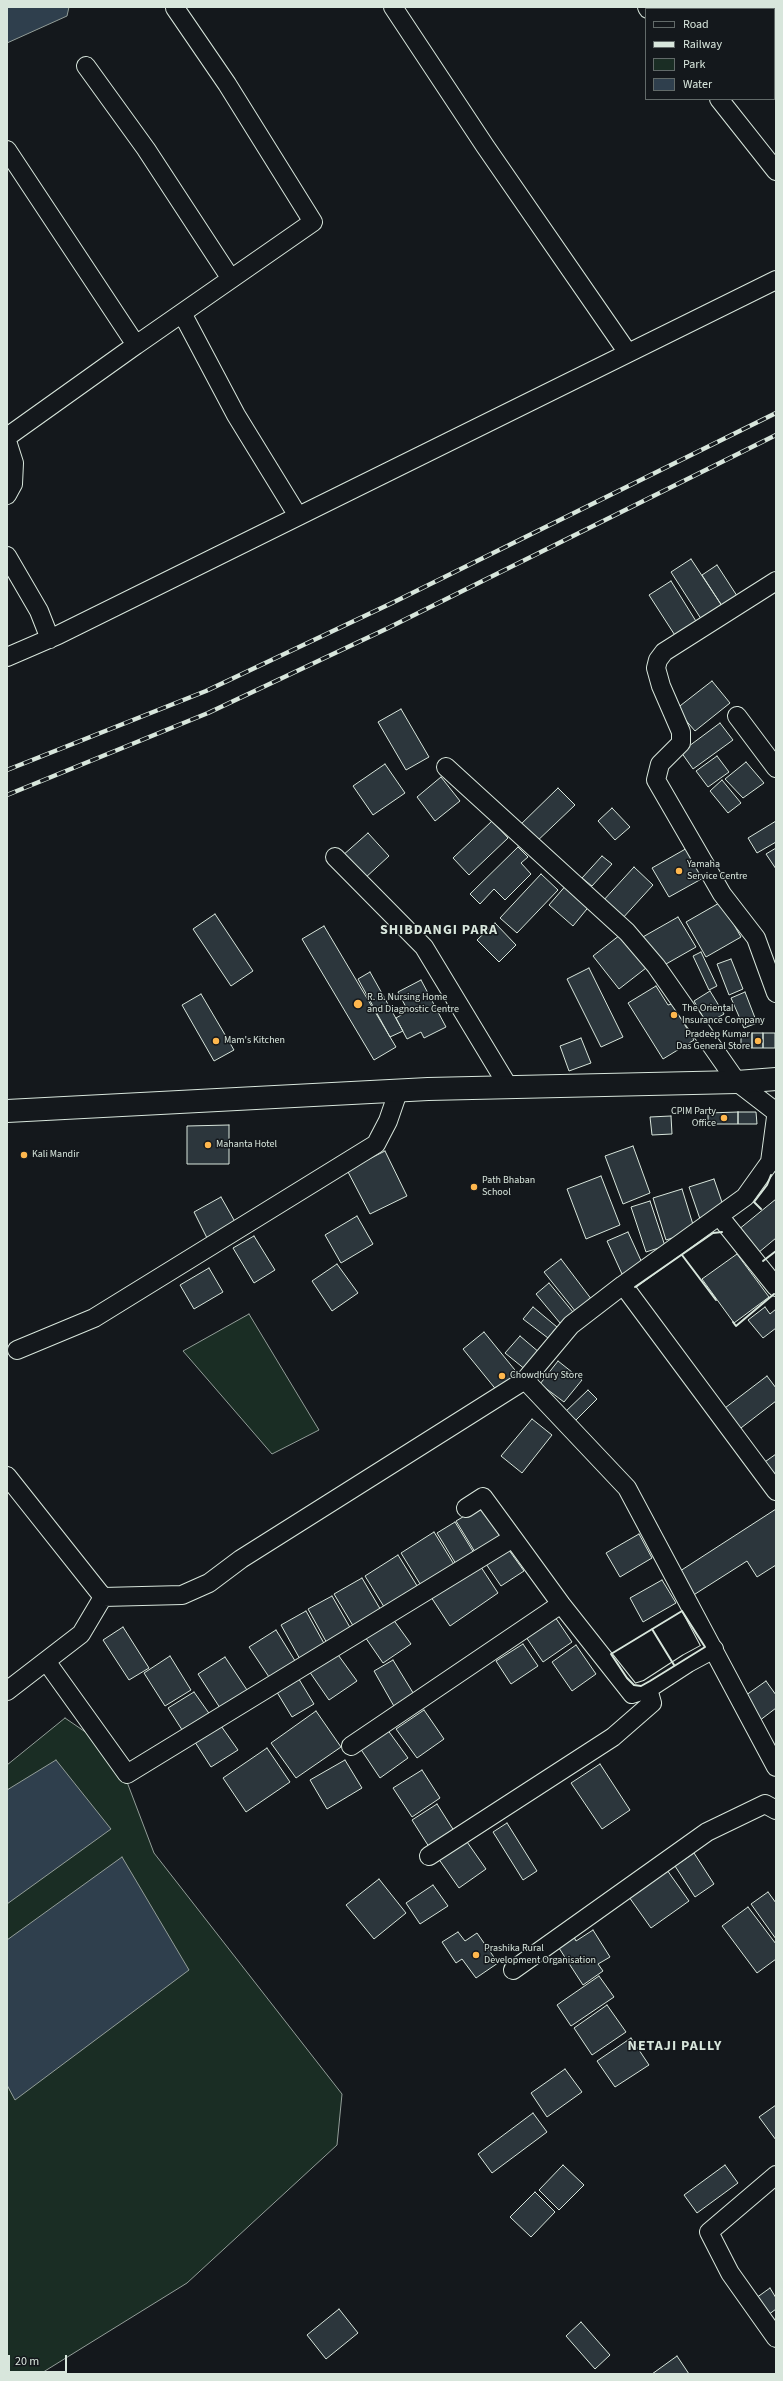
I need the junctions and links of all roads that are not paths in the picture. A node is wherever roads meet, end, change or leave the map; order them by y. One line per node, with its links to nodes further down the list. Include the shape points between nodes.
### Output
1 (393, 7): 11 (street)
2 (175, 8): 7 (street, via 227,84 313,222)
3 (86, 66): 7 (street, via 146,149)
4 (720, 100): 6 (street)
5 (7, 150): 10 (street)
6 (776, 171)
7 (231, 279): 9 (street)
8 (776, 280): 11 (street)
9 (182, 313): 10 (street); 15 (street, via 236,414)
10 (136, 345): 12 (street)
11 (628, 353): 15 (street)
12 (7, 437)
13 (7, 442): 14 (street, via 14,463 13,484)
14 (7, 495)
15 (298, 516): 18 (street)
16 (7, 556): 18 (street, via 39,611)
17 (776, 582): 24 (street, via 664,652 658,660 656,668 681,732 681,743 660,764 656,780 722,894 756,938)
18 (50, 639): 19 (street)
19 (7, 657)
20 (736, 716): 22 (street)
21 (446, 767): 26 (street, via 627,932 656,966)
22 (776, 768)
23 (335, 857): 27 (street, via 424,947)
24 (776, 993)
25 (776, 1079): 26 (main road)
26 (737, 1082): 27 (main road); 30 (street)
27 (508, 1086): 28 (main road)
28 (398, 1092): 29 (main road); 35 (street, via 388,1121 376,1144 94,1318)
29 (7, 1110)
30 (776, 1112)
31 (776, 1117): 32 (street, via 770,1162 745,1197)
32 (720, 1217): 33 (street); 34 (street)
33 (623, 1285): 36 (street, via 571,1325); 38 (street)
34 (776, 1287)
35 (17, 1350)
36 (525, 1380): 41 (street, via 241,1559 209,1583 182,1595); 43 (street, via 627,1488)
37 (7, 1476): 41 (street)
38 (776, 1491)
39 (466, 1508): 40 (street, via 483,1497)
40 (513, 1538): 42 (street); 44 (street, via 127,1774)
41 (103, 1597): 44 (street, via 81,1634)
42 (561, 1604): 45 (street, via 632,1694); 47 (street)
43 (714, 1649): 45 (street); 48 (street)
44 (46, 1661): 46 (street)
45 (648, 1689): 50 (street, via 652,1703 613,1737)
46 (7, 1691)
47 (351, 1746)
48 (776, 1767)
49 (776, 1810): 51 (street, via 765,1804 707,1832)
50 (429, 1856)
51 (513, 1970)
52 (776, 2175): 53 (street, via 709,2232 730,2273)
53 (776, 2338)

